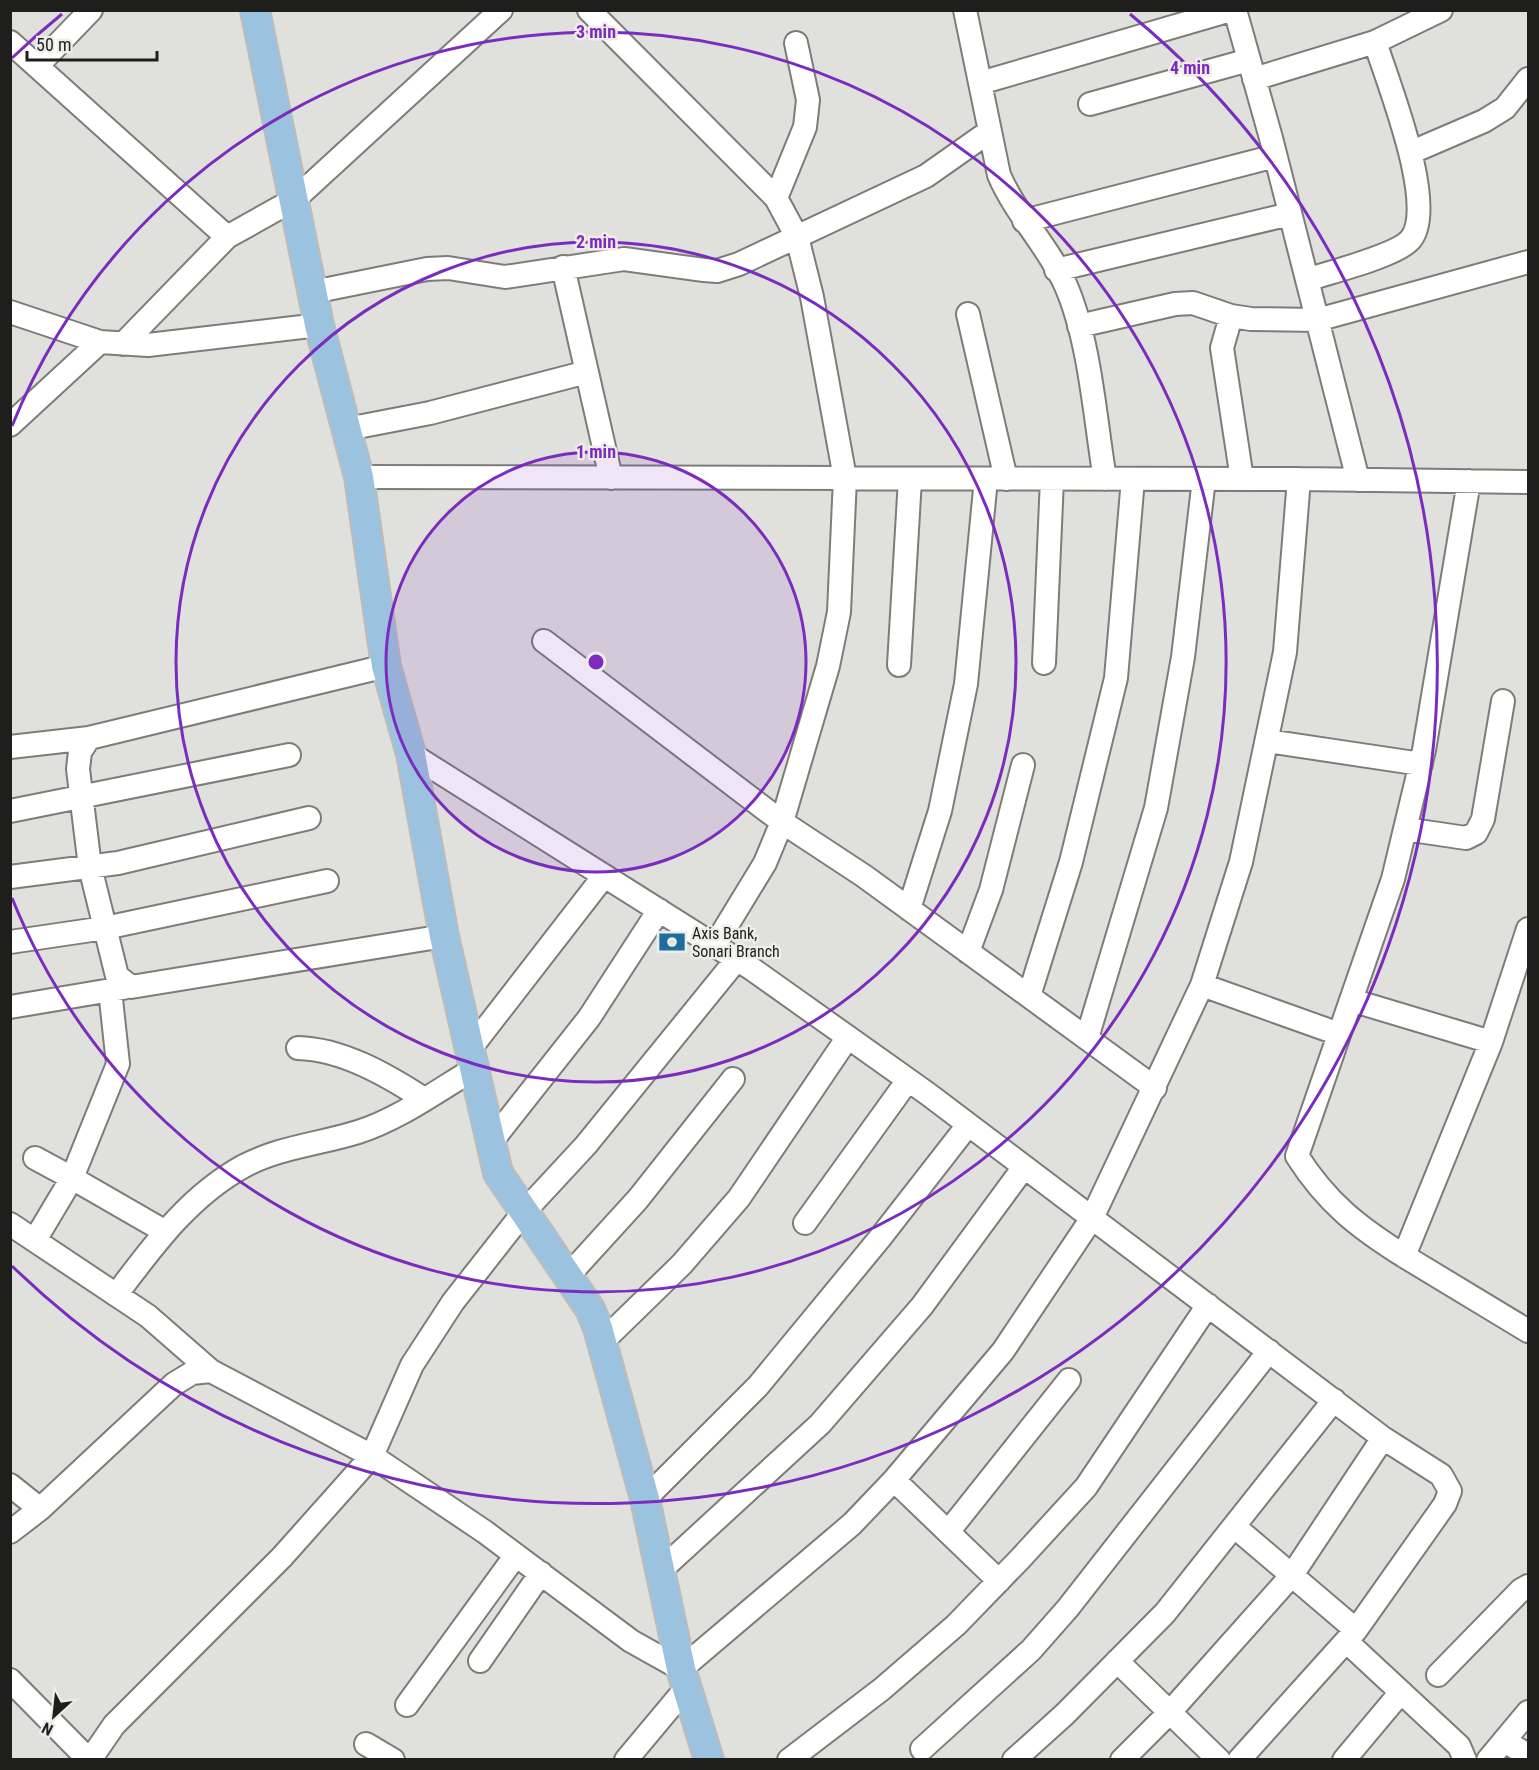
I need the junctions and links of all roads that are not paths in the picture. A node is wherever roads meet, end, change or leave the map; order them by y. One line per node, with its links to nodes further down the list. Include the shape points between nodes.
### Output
1 (91, 10): 11 (street)
2 (255, 10): 20 (main road)
3 (501, 10): 20 (street)
4 (589, 10): 19 (street)
5 (965, 10): 14 (street)
6 (1233, 10): 12 (street); 14 (street)
7 (1441, 10): 9 (street)
8 (10, 42): 11 (street)
9 (1375, 42): 12 (street); 17 (street)
10 (796, 43): 19 (street, via 808,100 805,127)
11 (37, 66): 23 (street)
12 (1251, 70): 15 (street); 18 (street)
13 (1528, 79): 17 (street, via 1505,108)
14 (980, 83): 16 (street)
15 (1090, 104)
16 (990, 131): 22 (street, via 999,175); 24 (street, via 926,176)
17 (1412, 152): 28 (street, via 1420,218 1417,232 1409,242)
18 (1275, 156): 21 (street); 22 (street)
19 (776, 198): 24 (street)
20 (294, 199): 23 (street); 29 (main road)
21 (1290, 214): 27 (street); 28 (street)
22 (1024, 221): 27 (street)
23 (227, 237): 37 (street)
24 (797, 237): 26 (street, via 717,271 637,259); 43 (street)
25 (1528, 262): 33 (street)
26 (563, 267): 29 (street, via 505,277 448,268 427,269); 38 (street)
27 (1056, 270): 35 (street, via 1065,284)
28 (1307, 280): 33 (street)
29 (313, 292): 34 (main road)
30 (10, 312): 36 (street)
31 (968, 314): 45 (street)
32 (1231, 316): 33 (street); 35 (street, via 1193,303 1175,304); 50 (street, via 1222,348)
33 (1317, 320): 52 (street)
34 (319, 325): 37 (street, via 148,345); 40 (main road)
35 (1079, 326): 47 (street)
36 (99, 342): 37 (street); 39 (street)
37 (123, 344)
38 (587, 372): 40 (street, via 430,413); 42 (street)
39 (10, 425)
40 (347, 429): 41 (main road)
41 (359, 477): 42 (street); 58 (main road)
42 (611, 478): 43 (street)
43 (846, 478): 44 (street); 70 (street, via 839,612 828,666)
44 (910, 479): 45 (street); 57 (street)
45 (996, 479): 46 (street); 76 (street, via 966,684 940,811)
46 (1052, 479): 47 (street); 56 (street)
47 (1105, 479): 48 (street)
48 (1133, 479): 49 (street); 87 (street, via 1116,678 1071,861)
49 (1204, 479): 50 (street); 92 (street, via 1183,657 1156,808)
50 (1242, 479): 51 (street)
51 (1299, 479): 52 (street); 61 (street, via 1285,652)
52 (1358, 480): 53 (street)
53 (1469, 481): 54 (street); 65 (street)
54 (1528, 482)
55 (544, 641): 70 (street)
56 (1044, 663)
57 (899, 665)
58 (386, 666): 60 (street); 63 (main road)
59 (1503, 701): 71 (street, via 1483,819 1476,833 1460,837)
60 (89, 738): 62 (street); 67 (street, via 80,752 78,769)
61 (1267, 741): 65 (street); 85 (street, via 1241,862)
62 (10, 747)
63 (411, 754): 73 (street); 80 (main road)
64 (289, 755): 67 (street)
65 (1421, 764): 71 (street)
66 (1023, 765): 83 (street, via 991,890)
67 (82, 798): 68 (street); 72 (street)
68 (10, 811)
69 (309, 818): 72 (street)
70 (782, 822): 76 (street); 82 (street, via 765,863)
71 (1405, 829): 88 (street, via 1393,879)
72 (90, 867): 74 (street); 78 (street)
73 (604, 876): 77 (street); 95 (street)
74 (10, 877)
75 (327, 881): 78 (street)
76 (909, 909): 83 (street)
77 (659, 910): 82 (street); 101 (street, via 589,1018)
78 (105, 928): 81 (street); 86 (street)
79 (1528, 934): 93 (street)
80 (444, 936): 86 (street); 95 (main road)
81 (10, 942)
82 (715, 945): 84 (street)
83 (968, 952): 87 (street)
84 (737, 959): 91 (street); 105 (street, via 586,1145)
85 (1202, 985): 90 (street); 98 (street)
86 (120, 988): 89 (street); 104 (street, via 118,1064)
87 (1029, 996): 92 (street)
88 (1351, 1000): 90 (street); 93 (street)
89 (10, 1007)
90 (1339, 1035): 111 (street, via 1297,1156 1336,1208)
91 (848, 1037): 97 (street); 116 (street, via 739,1198 682,1264)
92 (1087, 1038): 98 (street)
93 (1491, 1042): 111 (street)
94 (298, 1048): 99 (street, via 316,1048 388,1076)
95 (472, 1059): 99 (street); 101 (main road)
96 (733, 1079): 112 (street, via 638,1199)
97 (908, 1080): 100 (street); 107 (street)
98 (1155, 1088): 106 (street)
99 (424, 1099): 109 (street, via 384,1122 277,1151 244,1166)
100 (968, 1125): 103 (street); 125 (street, via 758,1386)
101 (491, 1142): 105 (main road, via 498,1173)
102 (36, 1158): 104 (street)
103 (1024, 1167): 106 (street); 131 (street, via 922,1306 820,1424)
104 (72, 1178): 109 (street); 110 (street)
105 (523, 1213): 112 (main road); 122 (street, via 453,1302 412,1365)
106 (1092, 1218): 114 (street); 123 (street, via 1003,1351)
107 (805, 1223)
108 (10, 1224): 110 (street)
109 (164, 1231): 113 (street)
110 (35, 1240): 113 (street)
111 (1404, 1256): 115 (street)
112 (567, 1277): 116 (main road, via 590,1309)
113 (116, 1295): 118 (street, via 148,1316)
114 (1208, 1305): 117 (street); 134 (street, via 1086,1487)
115 (1528, 1331)
116 (603, 1341): 125 (main road)
117 (1269, 1351): 120 (street); 148 (street, via 1068,1608 1031,1650)
118 (211, 1371): 122 (street); 126 (street, via 192,1373 174,1384)
119 (1070, 1380): 129 (street)
120 (1334, 1400): 121 (street); 127 (street)
121 (1383, 1438): 133 (street); 136 (street, via 1441,1475 1450,1491 1445,1504)
122 (372, 1455): 130 (street); 150 (street, via 282,1557 114,1725)
123 (894, 1480): 129 (street); 140 (street, via 852,1524)
124 (10, 1485): 126 (street)
125 (645, 1499): 131 (main road)
126 (40, 1509): 128 (street)
127 (1235, 1527): 133 (street); 138 (street, via 1165,1613)
128 (10, 1532)
129 (948, 1532): 134 (street)
130 (516, 1555): 132 (street); 143 (street)
131 (660, 1570): 140 (main road)
132 (541, 1573): 137 (street); 140 (street)
133 (1292, 1575): 136 (street); 144 (street)
134 (999, 1581): 154 (street, via 956,1625 882,1689)
135 (1528, 1586): 139 (street)
136 (1351, 1635): 142 (street); 158 (street)
137 (480, 1661)
138 (1117, 1661): 144 (street); 155 (street)
139 (1438, 1674)
140 (684, 1678): 152 (street); 153 (main road)
141 (10, 1680): 150 (street)
142 (1401, 1692): 159 (street); 160 (street, via 1459,1746)
143 (407, 1705)
144 (1170, 1712): 156 (street); 157 (street)
145 (1528, 1712): 146 (street)
146 (1504, 1741): 149 (street); 161 (street)
147 (366, 1744): 151 (street)
148 (922, 1749)
149 (1528, 1755)
150 (94, 1758)
151 (393, 1760)
152 (626, 1760)
153 (709, 1760)
154 (789, 1760)
155 (1014, 1760)
156 (1122, 1760)
157 (1219, 1760)
158 (1239, 1760)
159 (1344, 1760)
160 (1465, 1760)
161 (1488, 1760)

